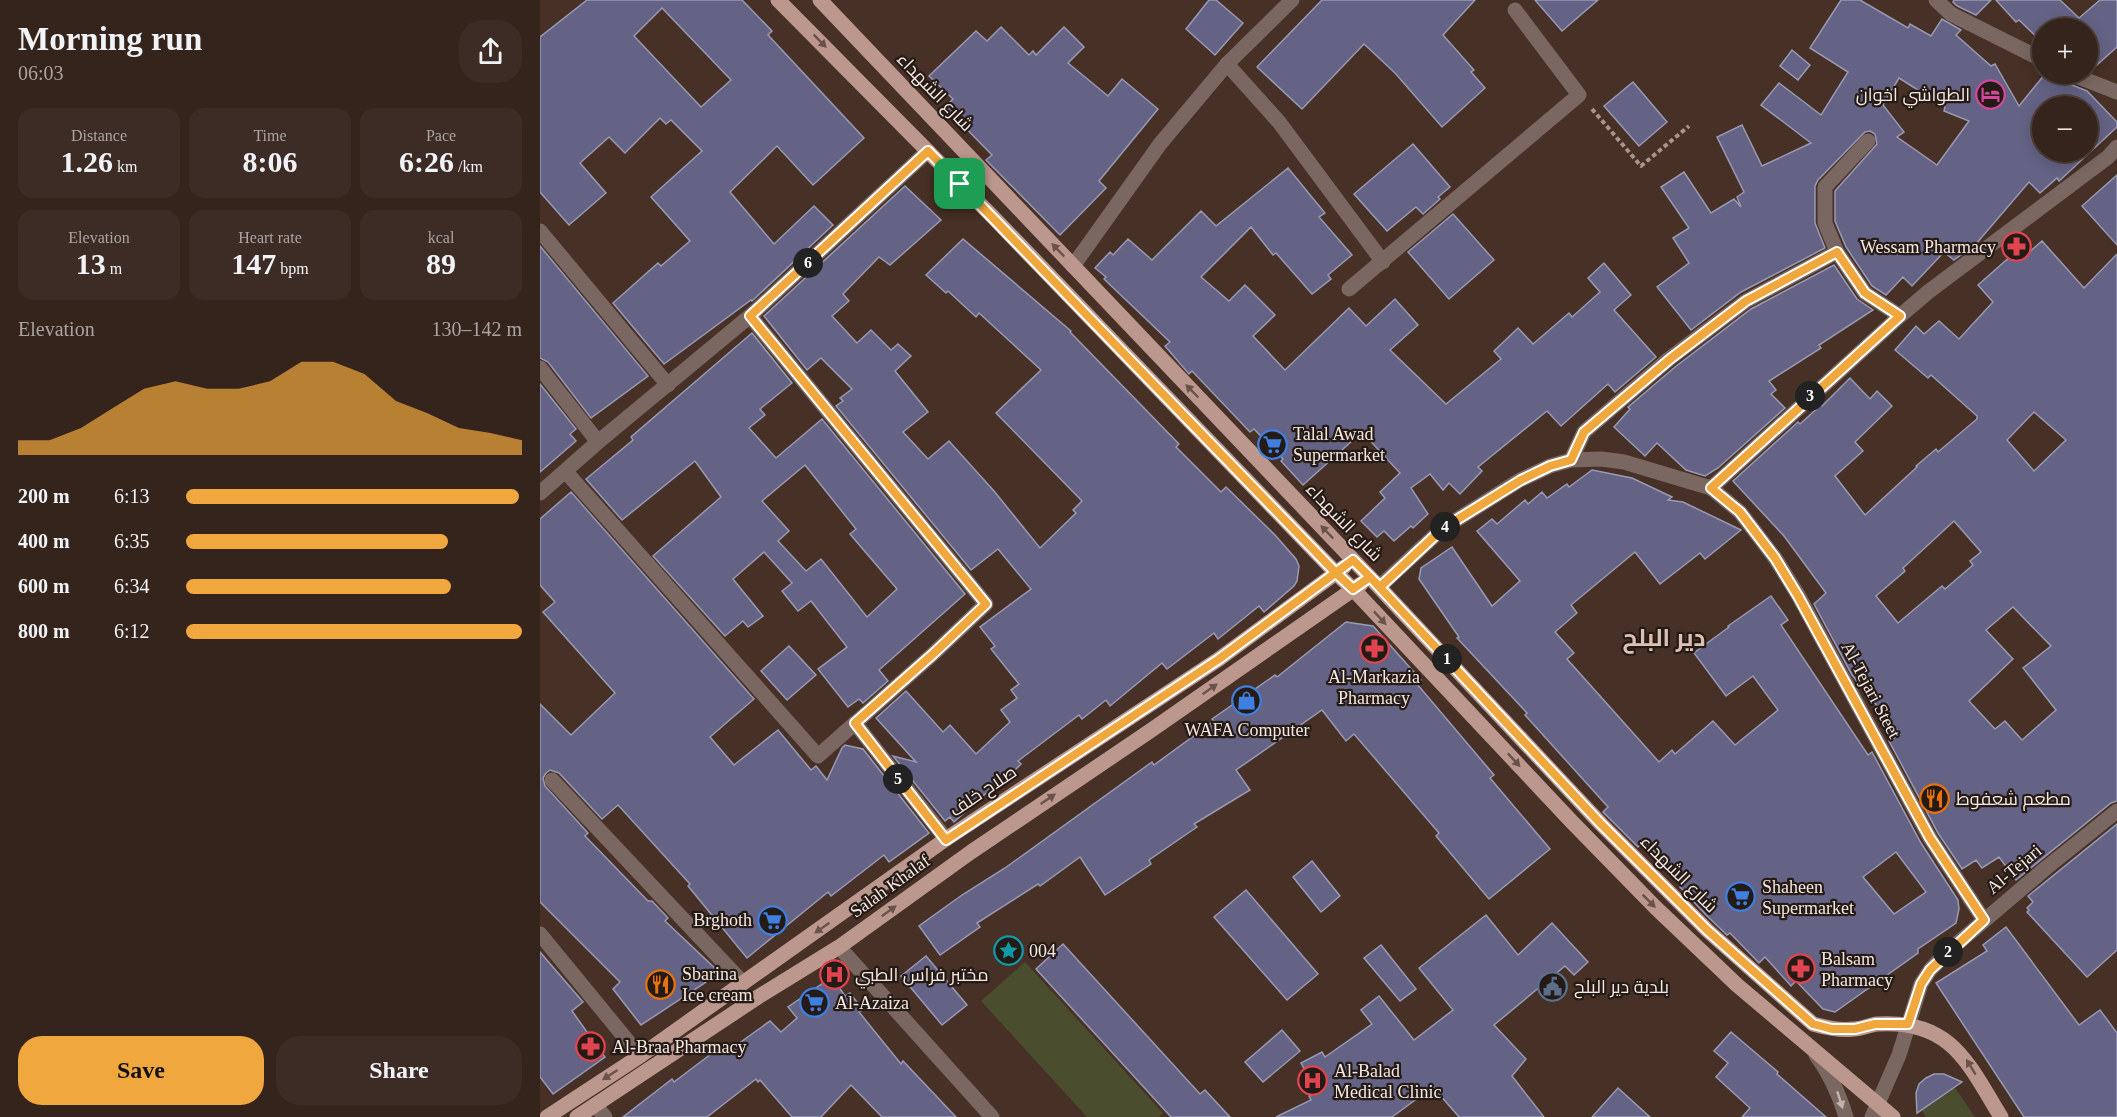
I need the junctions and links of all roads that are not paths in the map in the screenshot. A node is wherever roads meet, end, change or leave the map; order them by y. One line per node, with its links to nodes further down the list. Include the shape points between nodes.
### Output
1 (778, 0): 11 (main road, one-way to 11)
2 (820, 0): 16 (main road, شارع الشهداء, one-way to 2)
3 (1292, 0): 7 (street)
4 (1936, 0): 6 (street, via 1950,14)
5 (1515, 10): 15 (street, via 1579,95)
6 (2032, 55)
7 (1227, 64): 15 (street, via 1279,122); 16 (street, via 1160,144)
8 (2097, 84): 9 (street)
9 (2117, 92)
10 (1868, 141): 14 (street, via 1825,187 1825,223)
11 (928, 151): 18 (street); 28 (main road)
12 (2114, 156): 19 (street)
13 (540, 231): 21 (street)
14 (1837, 252): 19 (street, via 1865,293); 23 (street, via 1746,301 1670,359 1584,432)
15 (1383, 262): 17 (street)
16 (1073, 266): 27 (main road, شارع الشهداء, one-way to 16)
17 (1349, 288)
18 (750, 316): 21 (street); 31 (street, via 986,604)
19 (1900, 316): 25 (street)
20 (540, 368): 22 (street)
21 (668, 385): 22 (street)
22 (598, 442): 24 (street)
23 (1571, 460): 25 (street, via 1624,462); 29 (street, via 1521,480 1442,529)
24 (566, 471): 26 (street); 31 (street, via 818,756)
25 (1711, 488): 35 (street, Al-Tejari Steet, via 1740,512 1775,558 1930,838)
26 (540, 493)
27 (1353, 560): 28 (main road, صلاح خلف); 29 (main road, شارع الشهداء)
28 (1336, 573): 30 (main road); 34 (main road, صلاح خلف, via 1219,659)
29 (1375, 582): 30 (main road, Salah Khalaf); 39 (main road, شارع الشهداء, via 1601,824 1707,930 1813,1024 1855,1029 1875,1024)
30 (1353, 589): 37 (main road, Salah Khalaf, one-way to 30); 40 (main road, one-way to 40, via 1654,907)
31 (855, 723): 34 (street)
32 (552, 780): 38 (street)
33 (2117, 811): 35 (street, Al-Tejari)
34 (946, 840): 38 (main road, صلاح خلف, one-way to 38)
35 (1984, 920): 39 (street, Al-Tejari, via 1930,970 1921,984)
36 (540, 934): 41 (street)
37 (839, 947): 42 (main road, Salah Khalaf); 47 (street)
38 (743, 983): 41 (main road, صلاح خلف)
39 (1908, 1024): 43 (street, Al-Tejari); 50 (main road, شارع الشهداء, one-way to 39, via 1966,1058 1934,1033)
40 (1811, 1048): 43 (main road); 48 (street, one-way to 48, via 1827,1069)
41 (640, 1056): 44 (main road, صلاح خلف, one-way to 44)
42 (595, 1105): 45 (main road, Salah Khalaf); 46 (street)
43 (1875, 1110): 49 (main road)
44 (547, 1117)
45 (577, 1117)
46 (605, 1117)
47 (992, 1117)
48 (1846, 1117)
49 (1893, 1117)
50 (2001, 1117)

